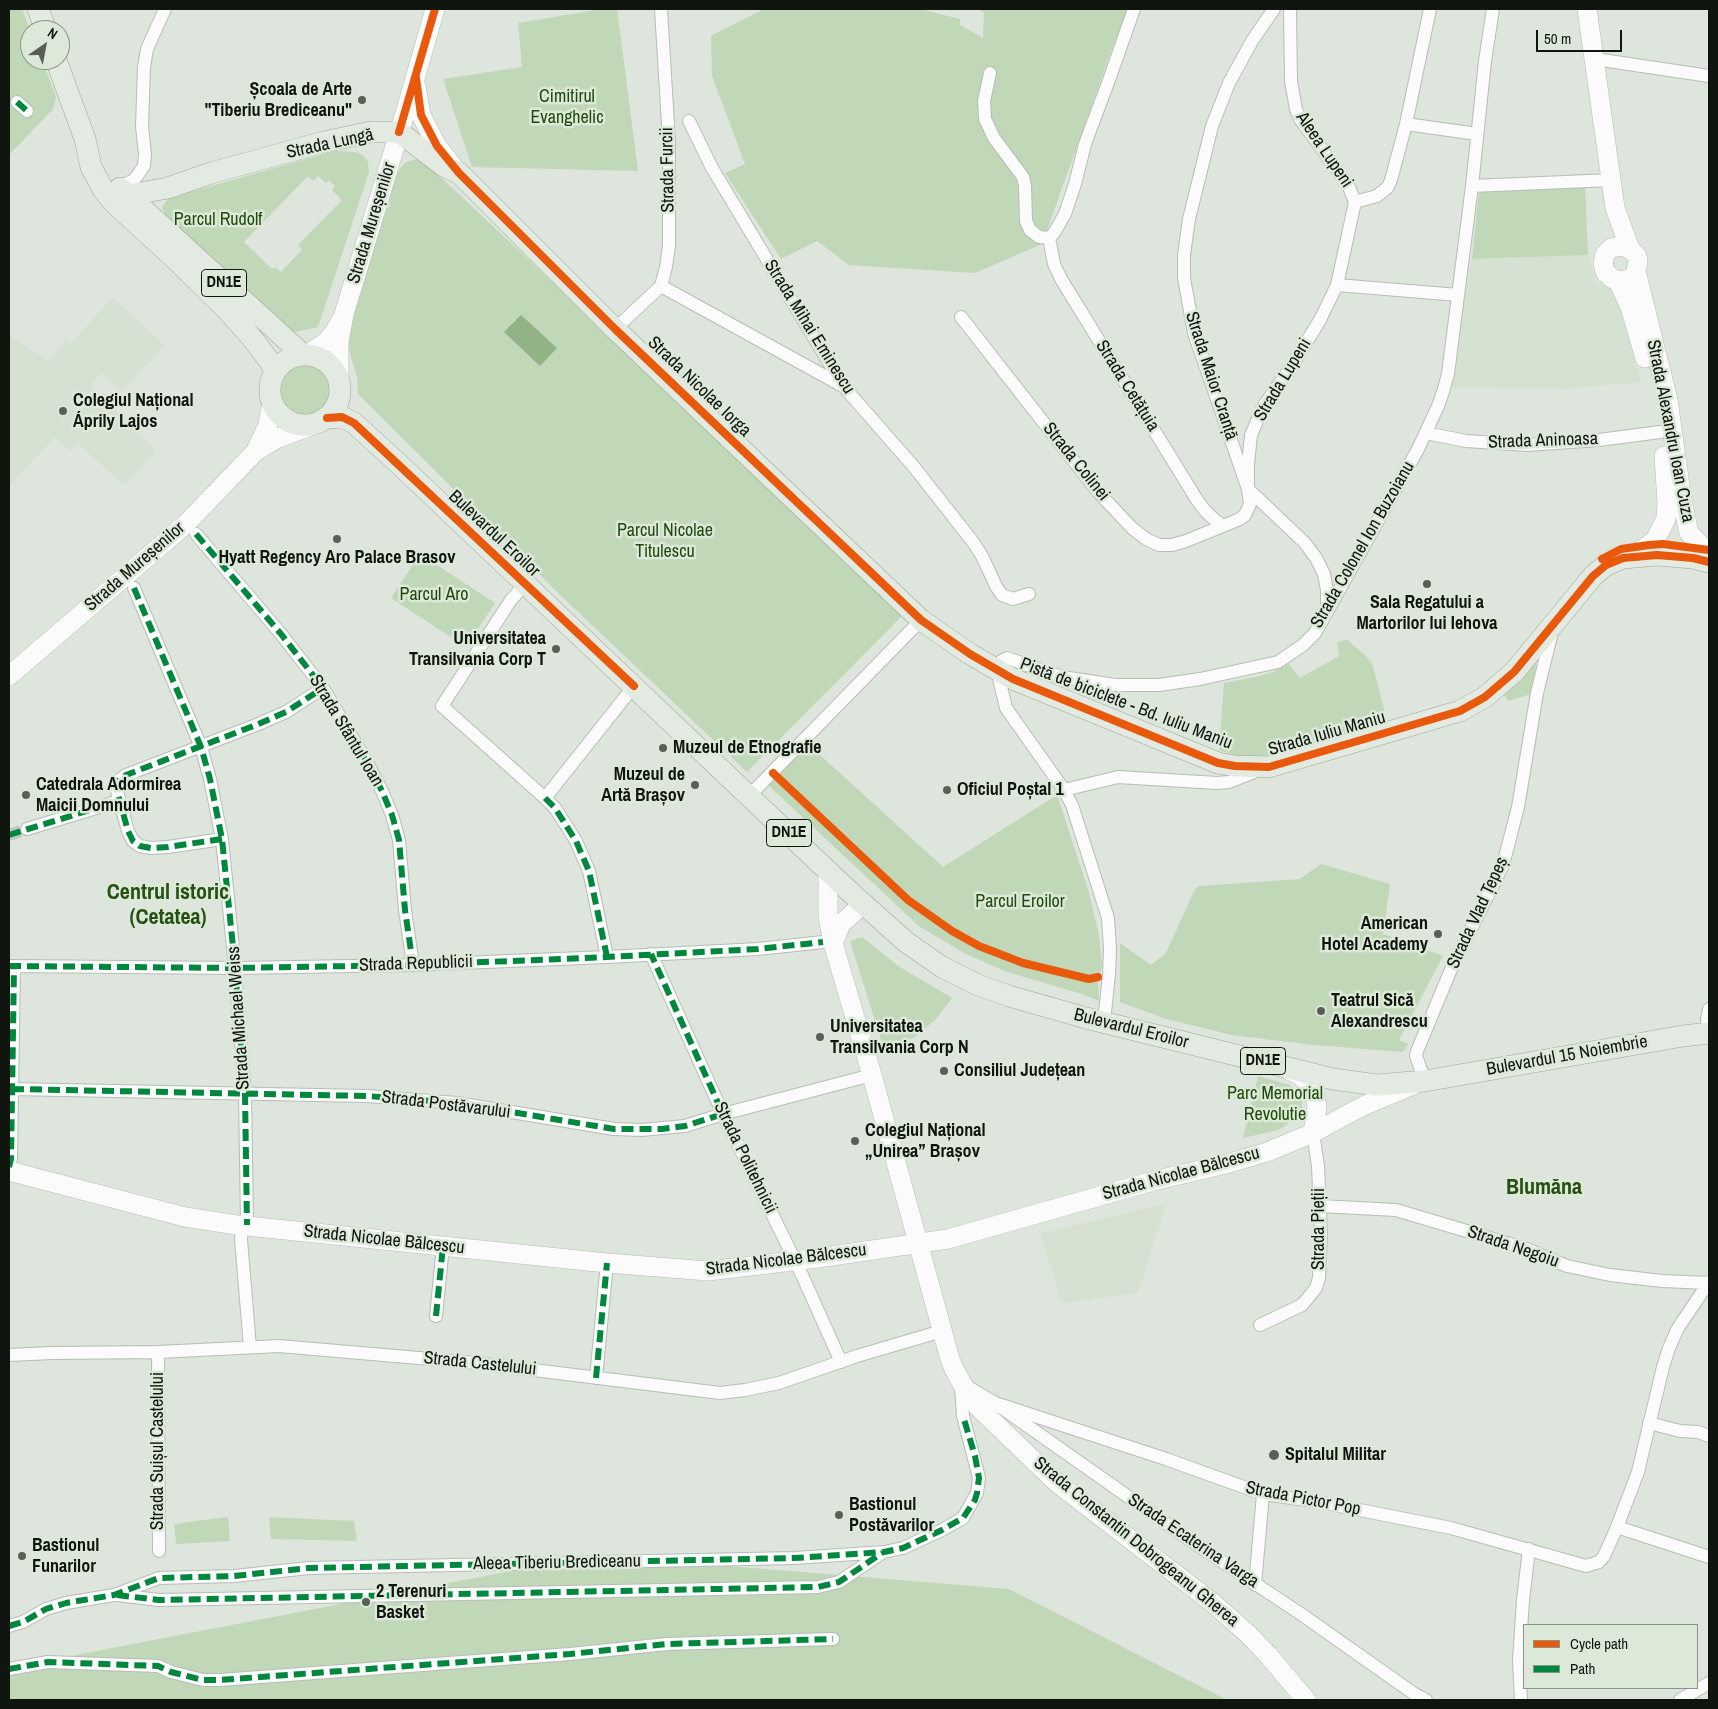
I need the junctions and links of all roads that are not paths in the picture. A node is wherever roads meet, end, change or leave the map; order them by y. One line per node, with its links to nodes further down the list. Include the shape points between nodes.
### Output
1 (165, 9): 25 (street, via 147,49 144,67 144,166)
2 (435, 9): 14 (street, Strada Lungă)
3 (661, 9): 35 (street, Strada Furcii, via 669,141 669,246)
4 (1134, 9): 29 (street, via 1085,144 1065,214)
5 (1274, 9): 49 (street, Strada Maior Cranță, via 1229,83 1212,126 1188,218 1184,255 1184,278 1194,333)
6 (1290, 9): 26 (street, Aleea Lupeni, via 1291,81 1296,110 1348,184)
7 (1430, 9): 18 (street)
8 (1493, 9): 20 (street, Strada Colonel Ion Buzoianu)
9 (1588, 9): 10 (street, Strada Alexandru Ioan Cuza)
10 (1595, 59): 13 (street); 22 (street, Strada Alexandru Ioan Cuza)
11 (60, 70): 25 (main road, DN1E, via 97,181)
12 (990, 73): 29 (street, via 984,101 985,119 994,138 1023,177 1026,222 1030,230 1039,237)
13 (1709, 76)
14 (416, 78): 19 (street, Strada Lungă); 21 (street, via 421,115 437,146)
15 (17, 102): 16 (street)
16 (27, 110)
17 (689, 121): 43 (street, Strada Mihai Eminescu, via 712,168)
18 (1406, 124): 20 (street); 26 (street, via 1388,187 1377,196)
19 (399, 132): 21 (main road, Strada Nicolae Iorga, via 444,167); 24 (main road, Strada Lungă, via 371,132 324,142); 37 (street, Strada Mureșenilor)
20 (1477, 134): 23 (street, Strada Colonel Ion Buzoianu)
21 (458, 173): 39 (main road, Strada Nicolae Iorga)
22 (1612, 180): 23 (street); 27 (street, Strada Alexandru Ioan Cuza)
23 (1472, 186): 36 (street, Strada Colonel Ion Buzoianu)
24 (168, 188): 25 (main road, Strada Lungă); 28 (main road)
25 (121, 195): 28 (main road, DN1E)
26 (1355, 202): 34 (street, Strada Lupeni)
27 (1616, 208): 30 (street, Strada Alexandru Ioan Cuza); 31 (street, Strada Alexandru Ioan Cuza)
28 (145, 220): 40 (main road, DN1E); 41 (main road, DN1E, via 252,338)
29 (1049, 238): 50 (street, Strada Cetățuia, via 1061,280 1197,500)
30 (1611, 248): 31 (street, via 1621,246); 33 (street, Strada Alexandru Ioan Cuza, via 1604,258 1603,268 1608,276)
31 (1630, 249): 32 (street, Strada Alexandru Ioan Cuza, via 1637,256)
32 (1636, 271): 33 (street, via 1631,278); 52 (street, Strada Alexandru Ioan Cuza, via 1668,400 1682,500 1690,533)
33 (1618, 281): 46 (street, Strada Alexandru Ioan Cuza, via 1630,307 1642,348)
34 (1337, 285): 36 (street); 49 (street, Strada Lupeni, via 1292,367 1263,407 1252,435)
35 (661, 286): 39 (street); 43 (street)
36 (1458, 295): 47 (street, Strada Colonel Ion Buzoianu, via 1448,374)
37 (344, 314): 40 (street, Strada Mureșenilor, via 333,334 320,347); 42 (street, Strada Mureșenilor, via 339,342)
38 (961, 317): 50 (street, Strada Colinei, via 1098,492 1132,528 1159,545 1186,541)
39 (615, 328): 59 (main road, Strada Nicolae Iorga)
40 (305, 354): 41 (main road, via 288,358); 42 (main road, DN1E, via 327,362)
41 (276, 370): 44 (main road, via 271,380)
42 (339, 378): 45 (main road, via 339,400 335,410)
43 (843, 386): 57 (street, Strada Mihai Eminescu, via 914,467 973,542 1002,595 1013,599)
44 (272, 402): 45 (main road, DN1E, via 284,419 293,424 303,426); 48 (street, Strada Mureșenilor, via 268,425)
45 (320, 421): 48 (street, Strada Mureșenilor, via 278,438); 55 (main road, Bulevardul Eroilor / DN1E, via 342,417 354,424)
46 (1660, 432): 47 (street, Strada Aninoasa, via 1527,445 1466,441); 53 (street, Strada Alexandru Ioan Cuza, via 1666,468 1666,518 1655,540 1639,552)
47 (1426, 433): 58 (street, Strada Colonel Ion Buzoianu)
48 (256, 452): 62 (street, Strada Mureșenilor, via 186,524)
49 (1248, 489): 50 (street, Strada Lupeni, via 1250,504 1245,515); 58 (street, Strada Maior Cranță, via 1305,543 1316,558 1324,574)
50 (1222, 526)
51 (196, 534): 64 (street, Strada Sfântul Ioan)
52 (1709, 554)
53 (1623, 558): 54 (main road, Strada Iuliu Maniu, via 1657,555); 60 (main road, Strada Iuliu Maniu, via 1599,571)
54 (1709, 562)
55 (525, 584): 63 (main road, Bulevardul Eroilor / DN1E); 69 (street, via 511,600 442,706)
56 (134, 588): 65 (street, Strada Michael Weiss)
57 (1028, 594)
58 (1327, 610): 61 (street, Strada Colonel Ion Buzoianu, via 1315,633 1278,662 1200,679 1159,685 1115,685 1062,677 1008,658 1001,660)
59 (921, 620): 61 (main road, Strada Iuliu Maniu); 68 (street)
60 (1555, 622): 66 (main road, Strada Iuliu Maniu, via 1514,672 1495,690 1469,706 1447,716); 86 (street, Strada Vlad Țepeș, via 1540,674 1518,807 1503,865 1452,967 1417,1052)
61 (997, 670): 66 (main road, Strada Iuliu Maniu, via 1218,763); 67 (street, via 1006,708)
62 (9, 676)
63 (634, 686): 68 (main road, Bulevardul Eroilor / DN1E); 69 (street)
64 (323, 688): 65 (street, via 286,712); 78 (street, Strada Sfântul Ioan, via 368,764 392,815 399,840)
65 (201, 747): 70 (street, via 122,778 117,786); 72 (street, Strada Michael Weiss)
66 (1269, 767): 67 (street, Strada Iuliu Maniu, via 1229,782 1118,777)
67 (1064, 790): 82 (street, via 1072,805 1108,918 1110,949)
68 (750, 795): 73 (main road, Bulevardul Eroilor / DN1E)
69 (546, 798): 77 (street, via 576,841 588,871)
70 (119, 800): 71 (street); 72 (street, via 128,831 140,846 168,847)
71 (26, 830)
72 (222, 839): 80 (street, Strada Michael Weiss)
73 (828, 870): 74 (main road, Bulevardul Eroilor / DN1E); 75 (street)
74 (864, 904): 75 (street, via 841,924); 82 (main road, Bulevardul Eroilor / DN1E, via 906,942 942,967 978,985)
75 (828, 942): 76 (street, Strada Republicii); 85 (street)
76 (651, 954): 77 (street, Strada Republicii); 89 (street, Strada Politehnicii)
77 (607, 958): 78 (street, Strada Republicii)
78 (413, 965): 80 (street, Strada Republicii)
79 (11, 966): 80 (street, Strada Republicii); 87 (street)
80 (235, 968): 88 (street, Strada Michael Weiss)
81 (1709, 1009): 83 (street)
82 (1104, 1022): 84 (main road, Bulevardul Eroilor / DN1E)
83 (1709, 1034): 86 (main road, Bulevardul 15 Noiembrie / DN1E)
84 (1275, 1064): 86 (main road, Bulevardul Eroilor / DN1E, via 1333,1079 1377,1085); 90 (street, via 1300,1075 1313,1090 1317,1107)
85 (872, 1075): 89 (street, Strada Postăvarului); 94 (street)
86 (1425, 1081): 90 (street, Strada Nicolae Bălcescu, via 1363,1106)
87 (12, 1089): 88 (street, Strada Postăvarului); 91 (street)
88 (245, 1093): 89 (street, Strada Postăvarului, via 367,1096 458,1103 614,1129 685,1126); 93 (street, Strada Michael Weiss)
89 (723, 1114): 96 (street, Strada Politehnicii)
90 (1313, 1133): 92 (street, Strada Pieții); 94 (street, Strada Nicolae Bălcescu, via 1226,1164)
91 (9, 1169): 93 (street, Strada Nicolae Bălcescu, via 185,1217)
92 (1320, 1206): 98 (street, Strada Negoiu, via 1396,1210 1527,1249 1567,1266 1610,1275); 100 (street, Strada Pieții, via 1319,1278 1316,1288 1302,1305)
93 (245, 1225): 95 (street, Strada Nicolae Bălcescu); 102 (street, Strada Michael Weiss, via 241,1240)
94 (919, 1243): 96 (street, Strada Nicolae Bălcescu); 101 (street, Strada Constantin Dobrogeanu Gherea)
95 (442, 1246): 97 (street, Strada Nicolae Bălcescu); 99 (street)
96 (795, 1261): 97 (street, Strada Nicolae Bălcescu, via 708,1271); 105 (street, Strada Politehnicii)
97 (607, 1263): 106 (street)
98 (1709, 1283): 109 (street, via 1669,1348)
99 (436, 1316)
100 (1260, 1326)
101 (942, 1330): 105 (street, Strada Castelului); 107 (street, Strada Constantin Dobrogeanu Gherea)
102 (250, 1347): 103 (street, Strada Castelului); 106 (street, Strada Castelului, via 307,1348 477,1363)
103 (158, 1352): 104 (street, Strada Castelului); 114 (street, Strada Suișul Castelului)
104 (9, 1355)
105 (841, 1362): 106 (street, Strada Castelului, via 772,1385 720,1392)
106 (596, 1378)
107 (960, 1381): 108 (street, Strada Ecaterina Varga); 115 (street, Aleea Tiberiu Brediceanu, via 963,1416 979,1478 975,1500 963,1518 903,1548); 123 (street, Strada Constantin Dobrogeanu Gherea, via 972,1400 1056,1482 1213,1603 1249,1635)
108 (995, 1403): 111 (street, Strada Pictor Pop); 117 (street, Strada Ecaterina Varga)
109 (1649, 1422): 110 (street); 112 (street, via 1638,1472)
110 (1709, 1436)
111 (1263, 1494): 113 (street, Strada Pictor Pop, via 1451,1528); 117 (street)
112 (1617, 1527): 113 (street, Strada Pictor Pop, via 1604,1556 1599,1562 1586,1566); 116 (street)
113 (1529, 1549): 125 (street, via 1519,1661)
114 (159, 1550)
115 (884, 1552): 118 (street, Aleea Tiberiu Brediceanu, via 795,1558 309,1568 234,1576 159,1578); 118 (street, via 839,1582 818,1587 159,1600)
116 (1709, 1557)
117 (1255, 1585): 124 (street, Strada Ecaterina Varga)
118 (114, 1595): 119 (street, Aleea Tiberiu Brediceanu, via 66,1603)
119 (9, 1626)
120 (832, 1639): 121 (street, via 667,1644 220,1680 203,1680 158,1666 48,1662)
121 (9, 1669)
122 (1709, 1683): 126 (street)
123 (1306, 1700)
124 (1426, 1700)
125 (1520, 1700)
126 (1680, 1700)

